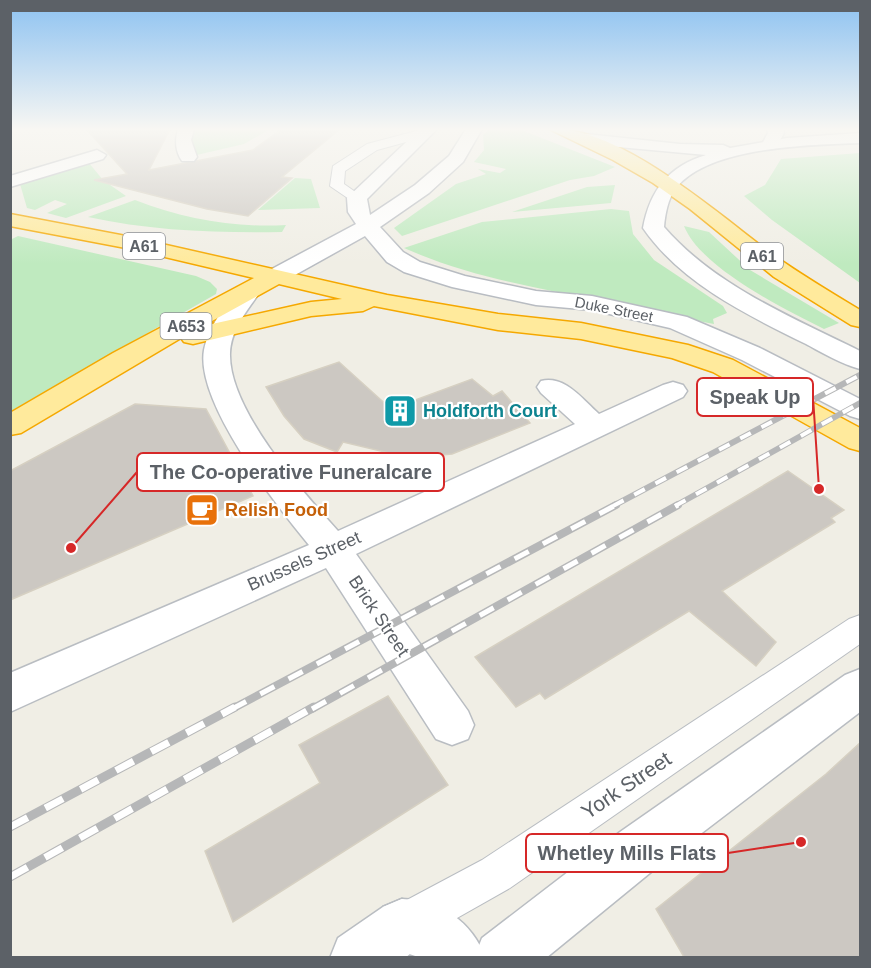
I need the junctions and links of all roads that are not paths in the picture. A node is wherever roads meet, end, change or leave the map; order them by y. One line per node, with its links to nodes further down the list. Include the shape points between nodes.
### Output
1 (34, 174): 7 (street)
2 (338, 174): 9 (lane, via 337,186)
3 (382, 174): 9 (street)
4 (439, 174): 11 (street, A653)
5 (648, 174): 8 (highway, A61)
6 (679, 174): 8 (street)
7 (10, 182)
8 (668, 185): 16 (highway, A61, via 773,265); 19 (street, via 653,228 665,246 702,276)
9 (357, 198): 11 (street, Duke Street, via 358,212)
10 (10, 220): 12 (highway, A61)
11 (368, 226): 12 (street, A653); 14 (street, Duke Street, via 396,257 412,267)
12 (278, 275): 13 (highway, A653); 15 (highway, A61)
13 (248, 292): 17 (street, Brick Street); 18 (highway, A653)
14 (536, 298): 20 (street, via 634,329); 23 (street, Duke Street, via 592,303 678,322)
15 (387, 302): 17 (highway, via 311,309); 20 (highway, A61, via 612,336 679,351)
16 (861, 320)
17 (223, 328): 18 (highway); 27 (street, Brick Street, via 217,352 225,398 284,493)
18 (123, 359): 24 (highway, A653)
19 (861, 361)
20 (723, 366): 26 (highway, A61)
21 (551, 387): 25 (street)
22 (673, 391): 25 (street, Brussels Street)
23 (861, 410)
24 (10, 426)
25 (596, 427): 27 (street, Brussels Street)
26 (861, 441)
27 (333, 549): 30 (street, Brussels Street); 31 (street, Brick Street)
28 (861, 628): 32 (lane, York Street, via 496,874)
29 (861, 688): 35 (street, via 638,850)
30 (10, 693)
31 (452, 725)
32 (402, 926): 33 (street, York Street); 34 (street, via 424,926)
33 (358, 957)
34 (459, 957)
35 (502, 957)

